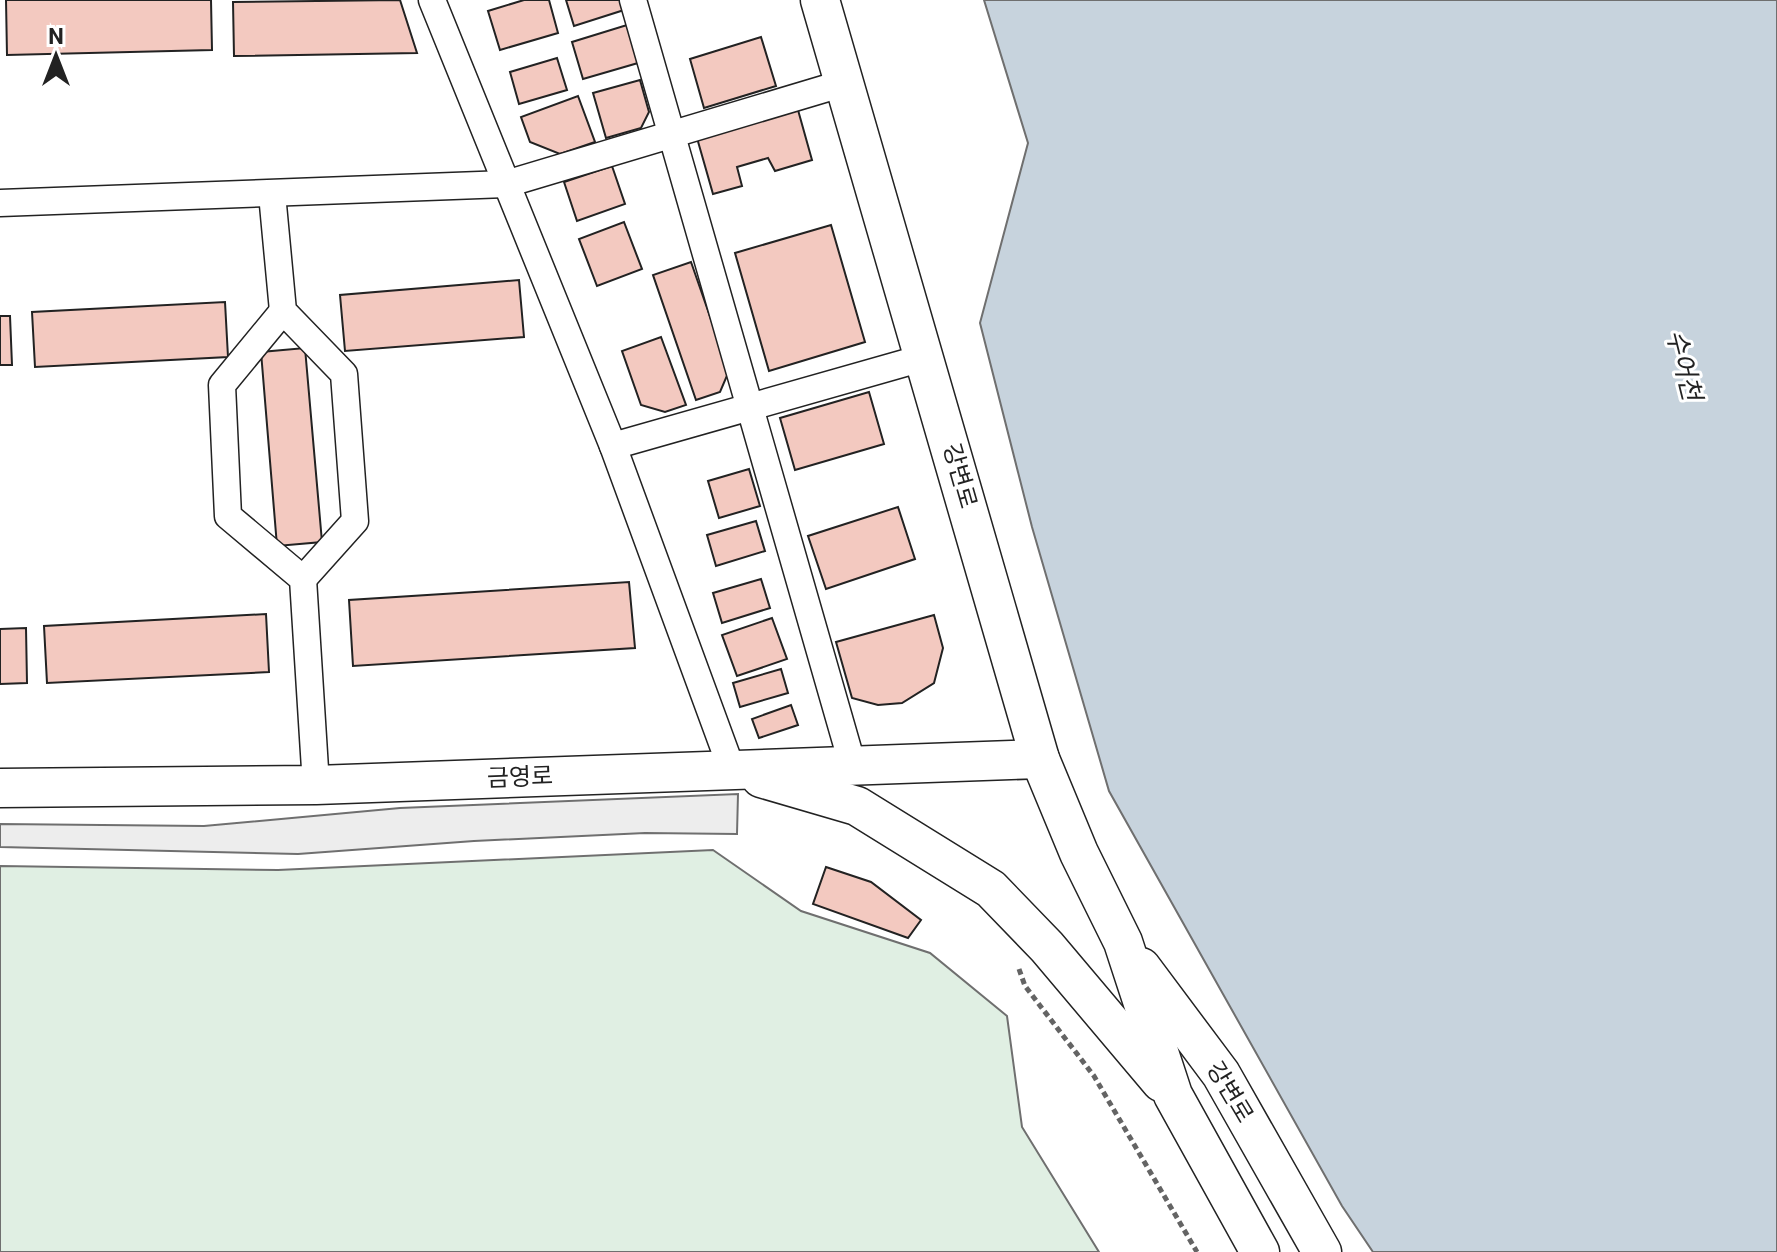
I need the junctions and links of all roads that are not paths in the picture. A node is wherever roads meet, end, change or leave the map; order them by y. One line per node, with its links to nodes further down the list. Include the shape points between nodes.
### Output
1 (432, 0): 6 (street)
2 (633, 0): 5 (street)
3 (820, 0): 4 (main road, 강변로)
4 (844, 83): 5 (street); 10 (main road, 강변로)
5 (672, 134): 6 (street); 11 (street)
6 (506, 184): 7 (street); 12 (street)
7 (272, 194): 8 (street); 9 (street)
8 (0, 203)
9 (283, 311): 13 (street, via 344,374 354,507 355,521); 13 (street, via 222,385 228,516)
10 (926, 357): 11 (street); 14 (main road, 강변로)
11 (751, 404): 12 (street); 15 (street)
12 (613, 446): 16 (street)
13 (303, 579): 17 (street)
14 (1040, 759): 15 (main road, 금영로); 19 (main road, 강변로)
15 (852, 763): 16 (main road, 금영로)
16 (732, 770): 17 (main road, 금영로); 20 (main road, via 857,806 991,889)
17 (316, 785): 18 (main road, 금영로)
18 (0, 788)
19 (1123, 942): 20 (main road, 강변로); 22 (main road, 강변로, via 1221,1074)
20 (1173, 1095): 21 (main road, 강변로)
21 (1260, 1252)
22 (1322, 1252)

